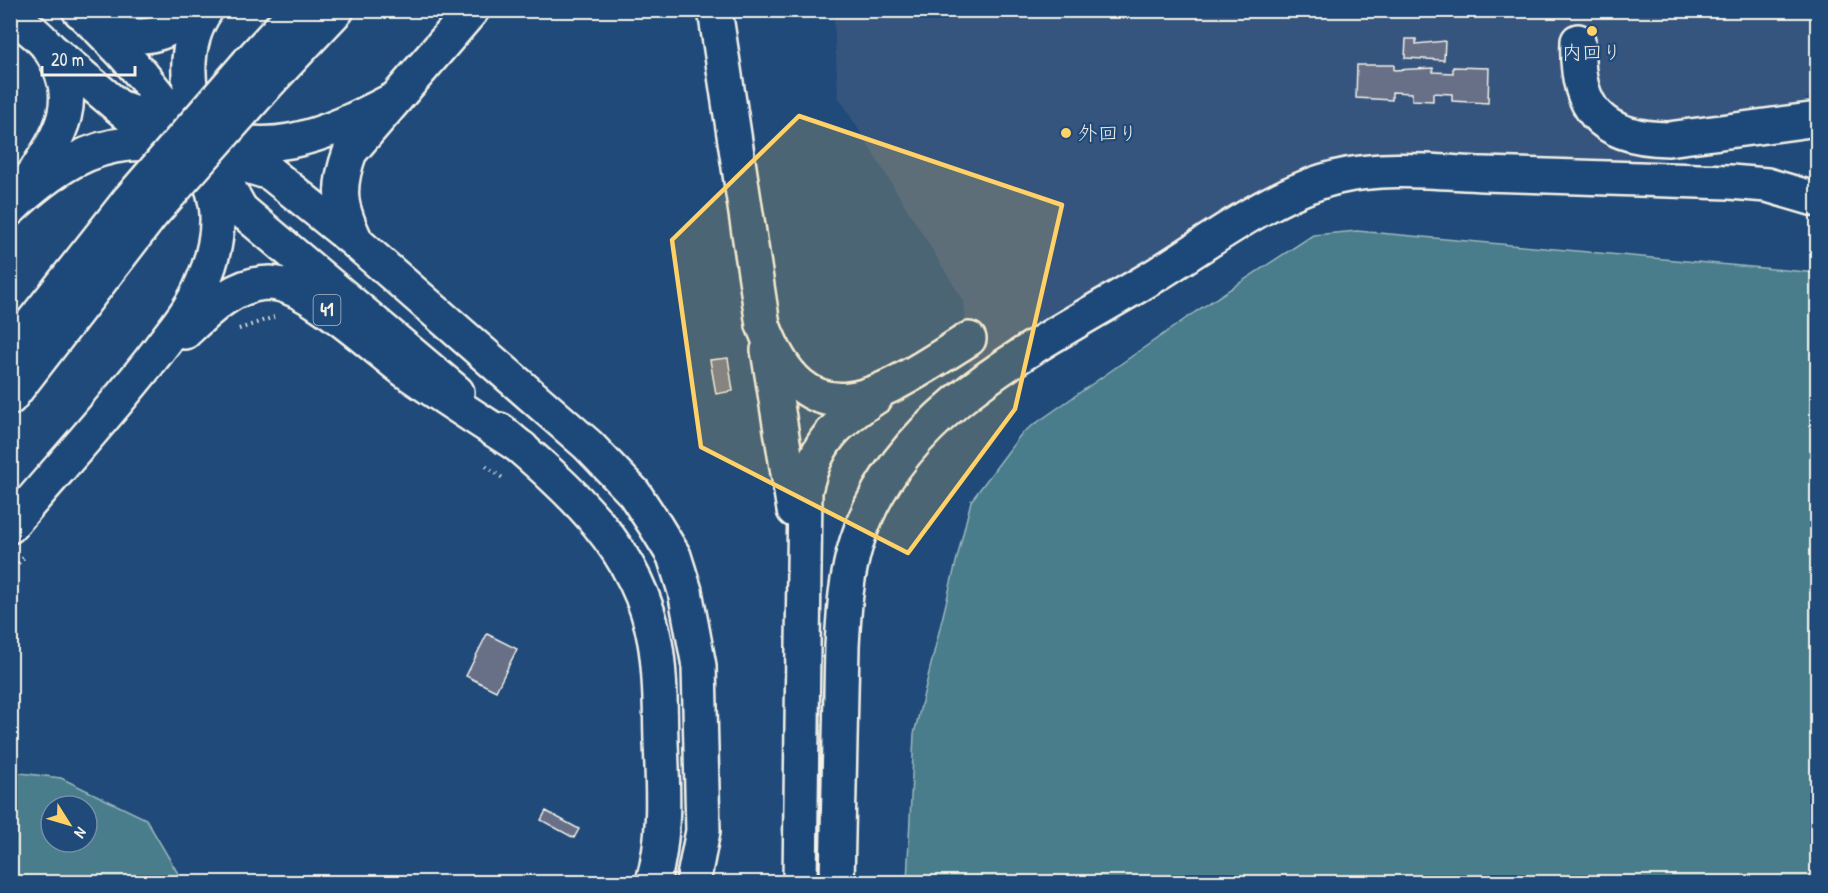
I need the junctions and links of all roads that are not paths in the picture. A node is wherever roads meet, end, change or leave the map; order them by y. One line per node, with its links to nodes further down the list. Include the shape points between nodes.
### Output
1 (196, 10): 8 (main road, via 165,32 146,37 126,37)
2 (206, 10): 14 (main road, via 189,48)
3 (297, 10): 11 (main road)
4 (337, 10): 11 (main road)
5 (472, 10): 12 (main road)
6 (715, 10): 19 (main road)
7 (10, 13): 10 (main road)
8 (88, 19): 14 (main road); 14 (main road, 41, via 149,82)
9 (1578, 41): 13 (main road, via 1581,90 1591,109 1626,134 1668,139)
10 (48, 47): 14 (main road, via 119,107); 17 (main road, via 66,87 68,106 63,125)
11 (259, 71): 16 (main road, bridge)
12 (393, 100): 14 (main road, via 356,120 289,141); 18 (main road, via 350,152 341,176 343,209)
13 (1818, 119)
14 (198, 143): 17 (main road, via 125,143 77,159); 18 (main road, via 270,173); 22 (main road, 41, via 216,206 215,238 202,285 190,307); 25 (main road, via 242,212)
15 (1818, 200): 31 (main road, via 1767,186 1730,182 1397,171 1338,177 1281,199 998,371 938,416 917,438 881,490 857,542 846,596 842,646)
16 (140, 207): 21 (main road); 24 (main road)
17 (10, 208)
18 (357, 243): 29 (main road, via 611,467 634,493 674,556 694,628 699,666 703,831)
19 (764, 325): 23 (main road, via 782,367 815,394 845,400); 27 (main road)
20 (969, 339): 23 (main road)
21 (10, 351)
22 (132, 383): 25 (main road, 41, via 231,293 272,283 293,288 312,299 407,372); 26 (main road, 41)
23 (893, 386): 27 (main road, via 851,413 820,446 805,491)
24 (10, 398)
25 (522, 448): 28 (main road, via 583,504 610,536 631,570 646,607 659,679 663,802)
26 (10, 526)
27 (803, 565): 30 (main road)
28 (653, 882)
29 (693, 882)
30 (800, 882)
31 (837, 882)

